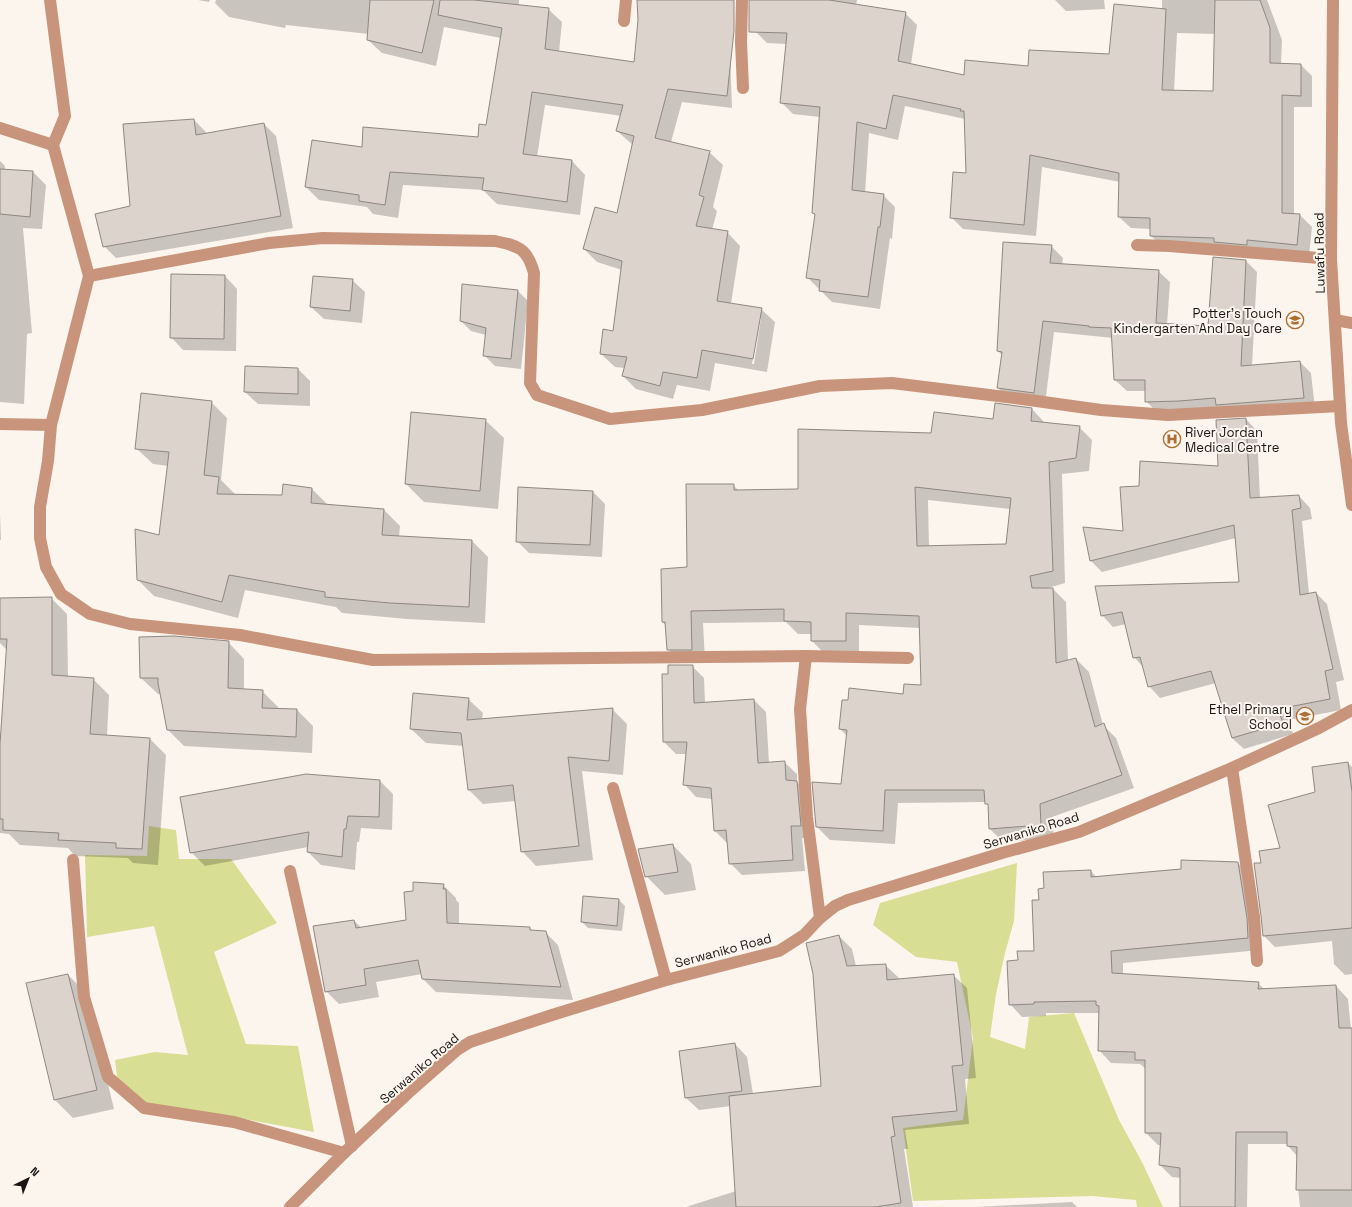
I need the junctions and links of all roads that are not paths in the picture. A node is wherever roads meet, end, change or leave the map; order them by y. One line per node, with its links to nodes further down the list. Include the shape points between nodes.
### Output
1 (50, 0): 8 (street, via 65,116)
2 (626, 0): 5 (street)
3 (742, 0): 6 (street)
4 (1333, 0): 10 (street, Luwafu Road)
5 (624, 21)
6 (743, 88)
7 (0, 128): 8 (street)
8 (53, 145): 11 (street)
9 (1137, 246): 10 (street, via 1169,246)
10 (1331, 259): 12 (street, Luwafu Road)
11 (89, 276): 14 (street, via 269,243 323,238 495,241 515,245 531,260 534,272 530,383 538,395 610,419 702,410 820,386 892,383 1101,410 1168,415); 16 (street)
12 (1336, 320): 13 (street); 14 (street, Luwafu Road)
13 (1352, 323)
14 (1340, 406): 17 (street, Luwafu Road)
15 (0, 424): 16 (street)
16 (51, 425): 18 (street, via 40,507 40,538 44,560 61,594 90,614 130,624 240,635 373,660)
17 (1352, 505)
18 (806, 656): 19 (street); 25 (street, via 800,709 807,817)
19 (908, 658)
20 (1352, 710): 21 (street, Serwaniko Road)
21 (1232, 768): 25 (street, Serwaniko Road, via 1078,832 848,900); 26 (street, via 1254,917)
22 (613, 788): 27 (street)
23 (72, 860): 28 (street, via 84,997 108,1077 144,1108 234,1122)
24 (290, 870): 28 (street)
25 (820, 918): 27 (street, Serwaniko Road, via 804,935 780,950)
26 (1257, 961)
27 (666, 980): 28 (street, Serwaniko Road, via 470,1042 457,1050 408,1093)
28 (348, 1150): 29 (street, Serwaniko Road)
29 (290, 1207)

